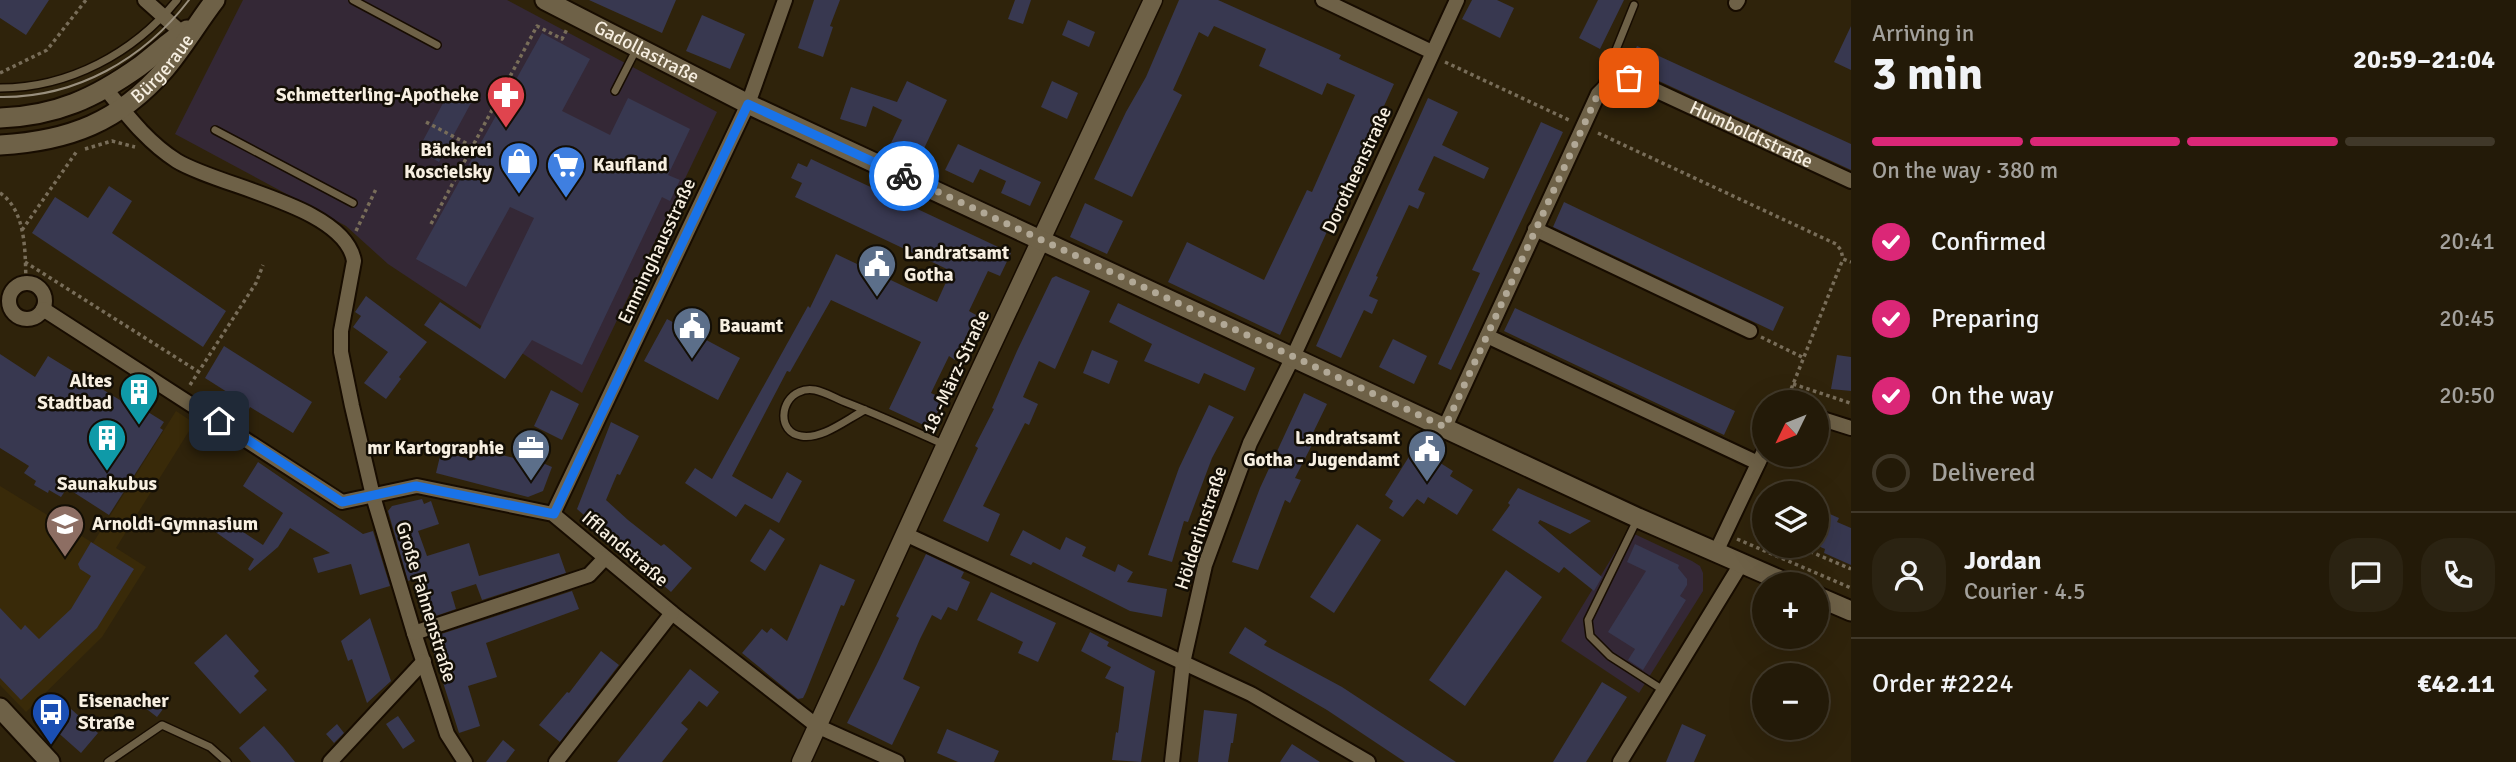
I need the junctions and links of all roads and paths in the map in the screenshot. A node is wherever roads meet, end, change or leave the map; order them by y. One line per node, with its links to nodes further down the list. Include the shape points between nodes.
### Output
1 (86, 0): 18 (path, via 47,50)
2 (145, 0): 12 (street)
3 (177, 0): 12 (lane)
4 (215, 0): 13 (main road, Bürgeraue)
5 (353, 0): 15 (lane)
6 (545, 0): 16 (main road, Gadollastraße)
7 (785, 0): 23 (street, Emminghausstraße)
8 (1153, 0): 40 (street, 18.-März-Straße)
9 (1323, 0): 17 (street)
10 (1457, 0): 17 (street, Dorotheenstraße)
11 (1634, 5): 22 (lane)
12 (164, 17): 13 (street); 19 (lane, via 118,54 81,72 45,84)
13 (189, 28): 20 (main road, Bürgeraue); 24 (main road, Bürgeraue, via 165,69)
14 (562, 39): 31 (path, via 537,26)
15 (438, 44)
16 (637, 47): 21 (lane); 23 (main road, Gadollastraße)
17 (1432, 52): 27 (path); 49 (street, Dorotheenstraße)
18 (0, 73)
19 (0, 88)
20 (106, 88): 24 (street, Große Fahnenstraße); 25 (main road, Bürgeraue, via 77,104)
21 (615, 91)
22 (1598, 94): 27 (street); 32 (street, Humboldtstraße, via 1629,78)
23 (748, 104): 40 (main road); 64 (street, Emminghausstraße)
24 (122, 110): 29 (street, Große Fahnenstraße); 30 (main road, Bürgeraue, via 72,134)
25 (0, 118)
26 (426, 122): 31 (path)
27 (1583, 126): 38 (street); 41 (path, via 1836,244)
28 (215, 130): 35 (lane)
29 (148, 140): 39 (path, via 134,147 112,141 77,151); 63 (street, Große Fahnenstraße, via 195,171 303,211 335,229 352,251 341,352)
30 (0, 145)
31 (475, 148): 36 (path)
32 (1851, 181)
33 (376, 188): 37 (path)
34 (0, 193): 39 (path, via 15,210)
35 (353, 203)
36 (431, 224)
37 (358, 226)
38 (1535, 229): 47 (street); 48 (street)
39 (22, 231): 42 (path)
40 (1041, 240): 49 (main road); 60 (street, 18.-März-Straße)
41 (1843, 259): 43 (path); 50 (path)
42 (25, 262): 45 (path); 51 (path)
43 (1851, 262)
44 (263, 265): 51 (path)
45 (26, 283): 46 (street, via 43,292); 46 (street, via 10,294 13,311 29,319)
46 (43, 309): 54 (street, Ifflandstraße)
47 (1750, 331): 50 (path)
48 (1487, 336): 58 (street); 61 (street)
49 (1293, 357): 58 (main road); 82 (street, Hölderlinstraße, via 1250,443 1205,565)
50 (1804, 358): 52 (path)
51 (199, 372): 54 (path)
52 (1793, 384): 53 (path); 55 (path)
53 (1791, 390)
54 (182, 398): 63 (street, Ifflandstraße, via 342,502)
55 (1851, 402)
56 (865, 410): 56 (lane, via 815,390 802,390 790,397 783,410 790,431 800,436 824,432); 60 (lane)
57 (1829, 421): 59 (street)
58 (1445, 427): 65 (main road)
59 (1851, 428)
60 (946, 445): 66 (street, 18.-März-Straße)
61 (1752, 453)
62 (1756, 467): 67 (street)
63 (373, 496): 64 (street, Ifflandstraße, via 416,486); 80 (street, Große Fahnenstraße)
64 (554, 514): 70 (street, Ifflandstraße)
65 (1638, 518): 69 (main road); 83 (lane, via 1588,620 1590,636 1610,656)
66 (905, 534): 82 (street); 85 (street, 18.-März-Straße)
67 (1725, 534): 68 (path); 69 (street)
68 (1752, 546)
69 (1716, 552): 73 (main road)
70 (605, 558): 79 (street, Ifflandstraße); 80 (street, via 589,575)
71 (1781, 558): 76 (path)
72 (1825, 558): 74 (path)
73 (1741, 564): 75 (main road); 83 (street)
74 (1851, 569)
75 (1760, 572)
76 (1851, 588)
77 (1829, 602): 78 (main road)
78 (1851, 611)
79 (671, 613): 85 (street, Ifflandstraße); 91 (street)
80 (414, 633): 81 (street, Große Fahnenstraße)
81 (424, 661): 89 (street); 90 (street, Große Fahnenstraße, via 447,734)
82 (1183, 663): 94 (street, Hölderlinstraße); 95 (street, via 1251,694)
83 (1664, 691): 96 (street)
84 (0, 708): 86 (main road)
85 (817, 726): 92 (street, 18.-März-Straße); 93 (street, Ifflandstraße)
86 (50, 762)
87 (108, 762): 88 (lane, via 162,725 210,747)
88 (227, 762)
89 (330, 762)
90 (465, 762)
91 (556, 762)
92 (801, 762)
93 (897, 762)
94 (1172, 762)
95 (1368, 762)
96 (1620, 762)

